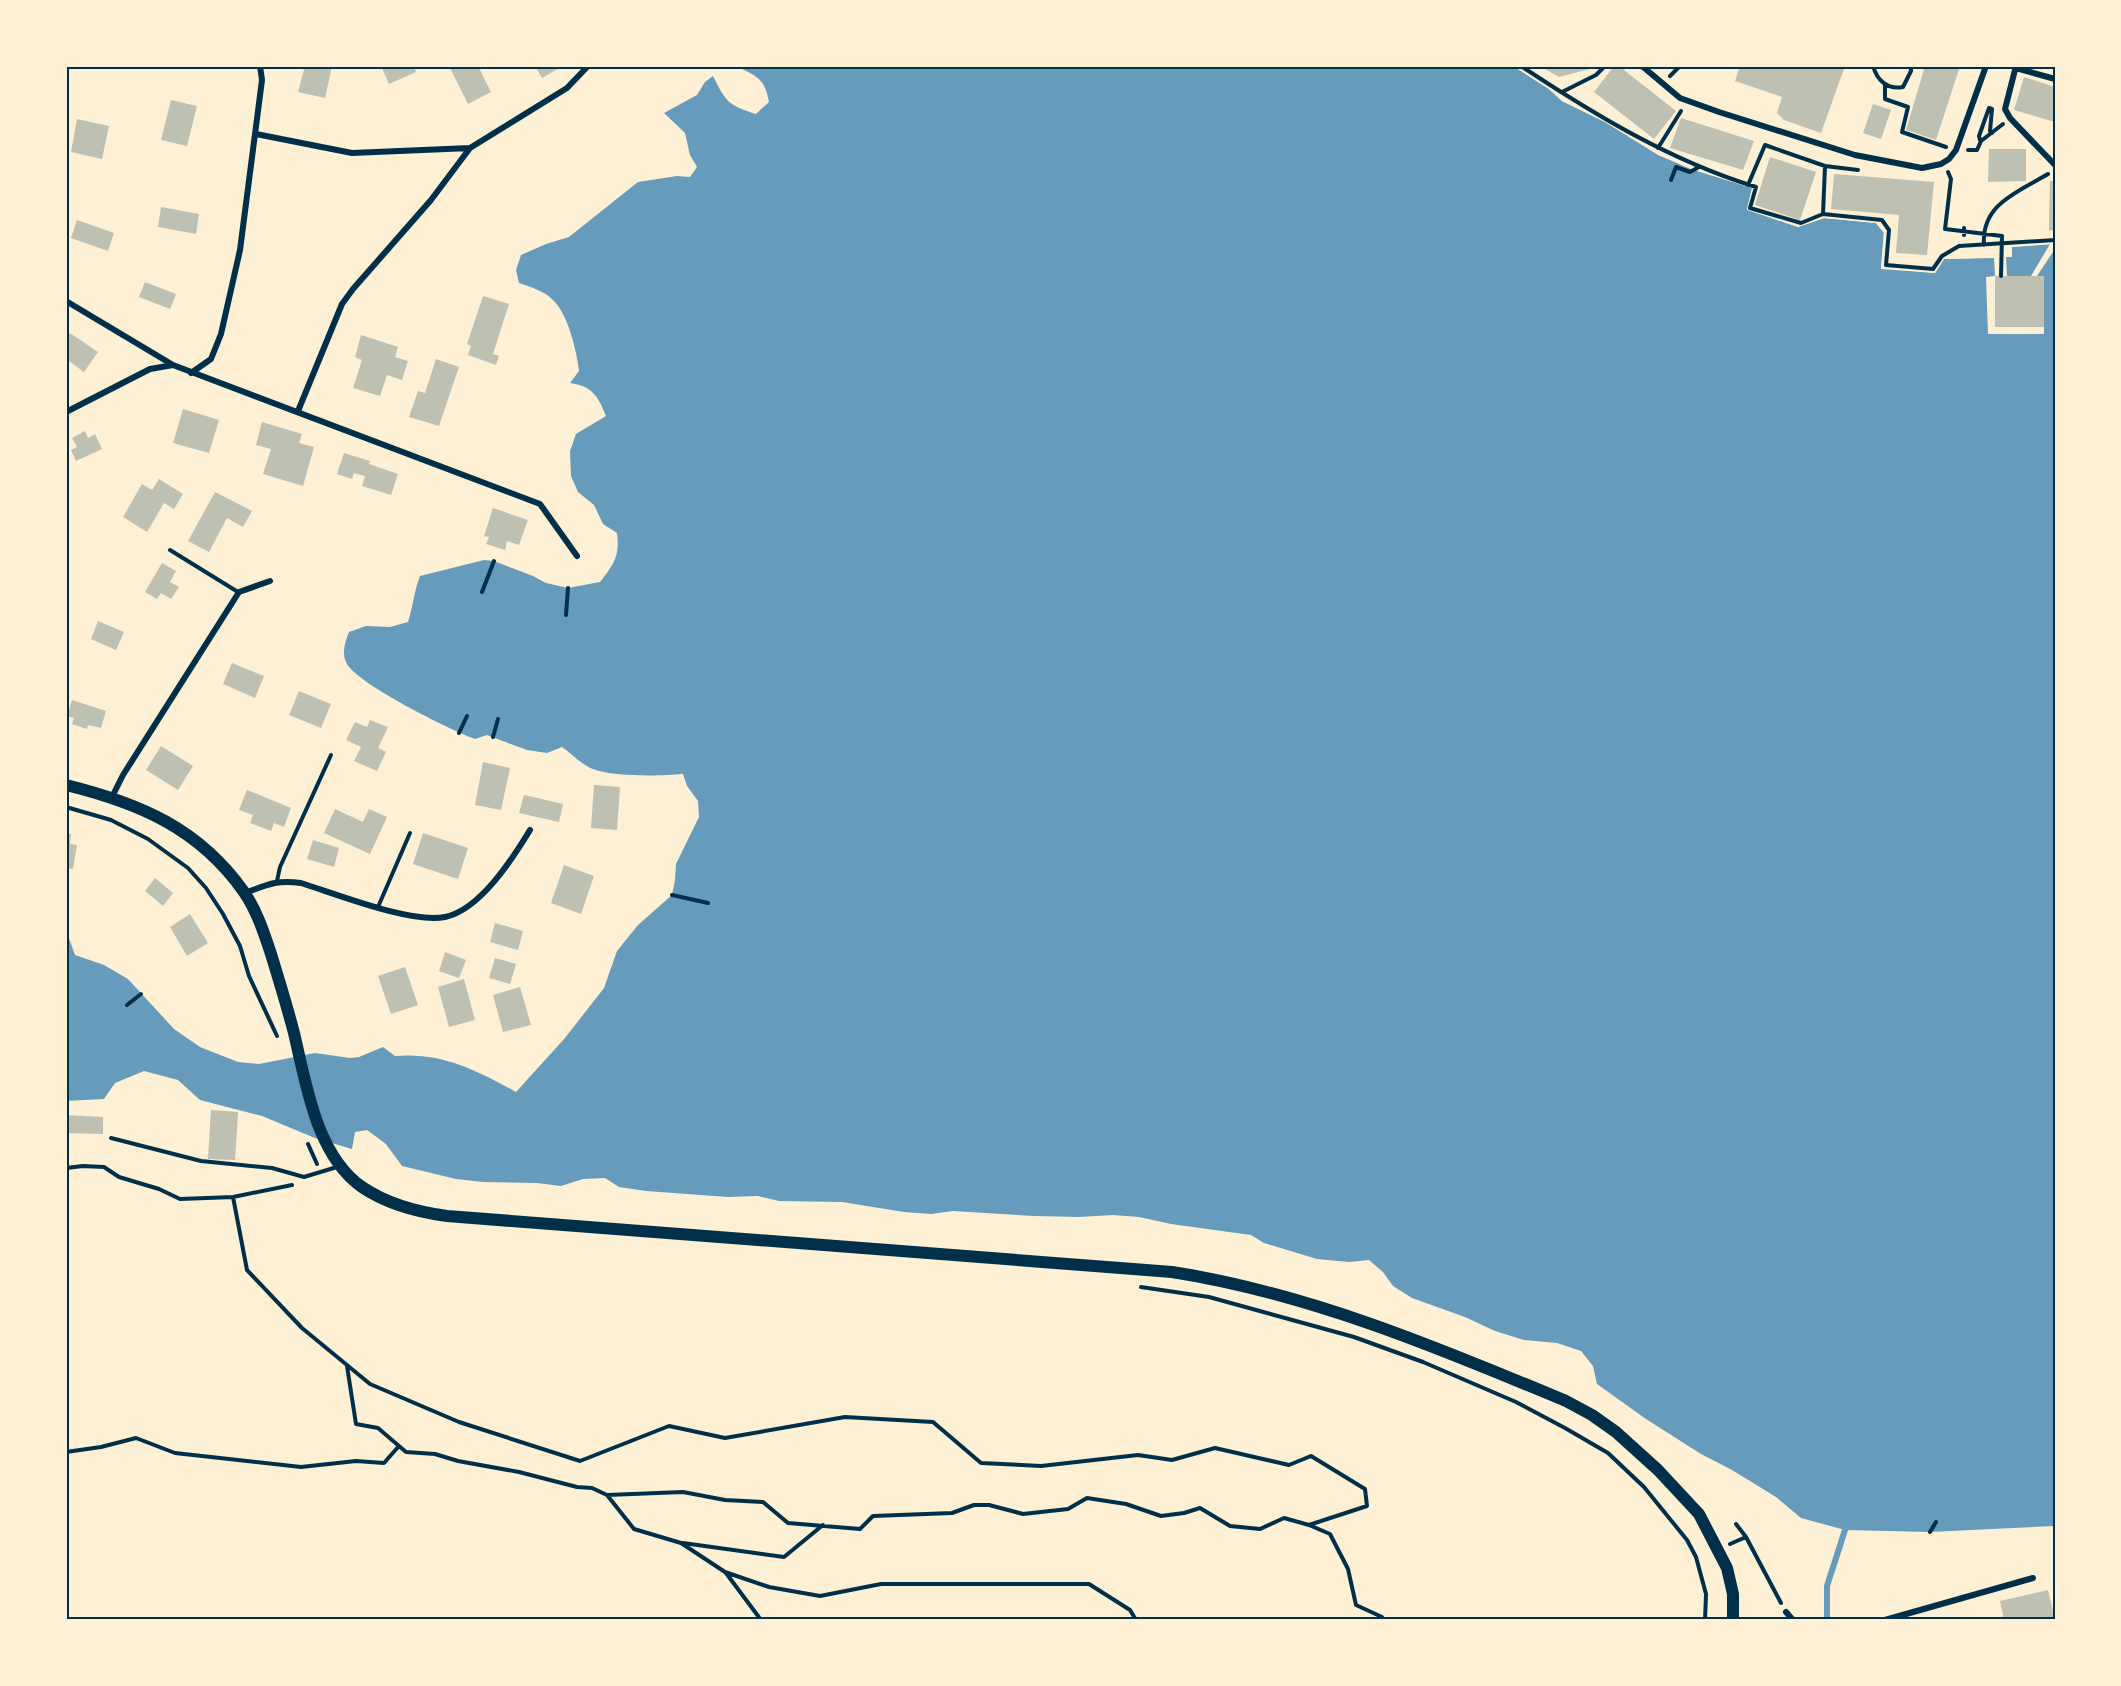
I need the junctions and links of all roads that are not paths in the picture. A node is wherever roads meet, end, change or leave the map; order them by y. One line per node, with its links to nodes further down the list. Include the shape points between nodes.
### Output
1 (260, 66): 7 (street)
2 (588, 66): 8 (street, via 567,88)
3 (1642, 66): 4 (street, via 1680,98 1855,155 1922,168 1943,162 1956,150)
4 (1986, 66)
5 (2016, 67): 6 (street); 9 (street, via 2005,109)
6 (2055, 79)
7 (256, 134): 8 (street, via 352,153); 12 (street, via 240,249 221,334 211,359)
8 (470, 148): 13 (street, via 342,304)
9 (2055, 165)
10 (66, 302): 11 (street)
11 (173, 365): 12 (street); 14 (street, via 150,369)
12 (191, 373): 13 (street)
13 (298, 411): 16 (street, via 540,504)
14 (66, 412)
15 (170, 550): 18 (lane)
16 (577, 556)
17 (270, 581): 18 (street)
18 (239, 592): 21 (street)
19 (332, 755): 24 (lane)
20 (66, 785): 21 (main road)
21 (112, 797): 25 (main road, via 143,809 188,835 210,852)
22 (530, 830): 26 (street, via 491,887 459,912 446,917 418,918)
23 (410, 832): 26 (lane)
24 (277, 881): 25 (street); 26 (street, via 301,883)
25 (245, 893): 28 (main road, via 261,922 319,1128)
26 (378, 907)
27 (111, 1138): 28 (lane, via 201,1161 272,1168 304,1177)
28 (339, 1164): 31 (main road, via 360,1186 421,1212 1160,1271 1229,1282 1371,1323 1575,1406 1616,1432 1699,1514 1727,1568)
29 (2033, 1578): 33 (street)
30 (1786, 1612): 32 (street)
31 (1733, 1620)
32 (1793, 1620)
33 (1885, 1620)

